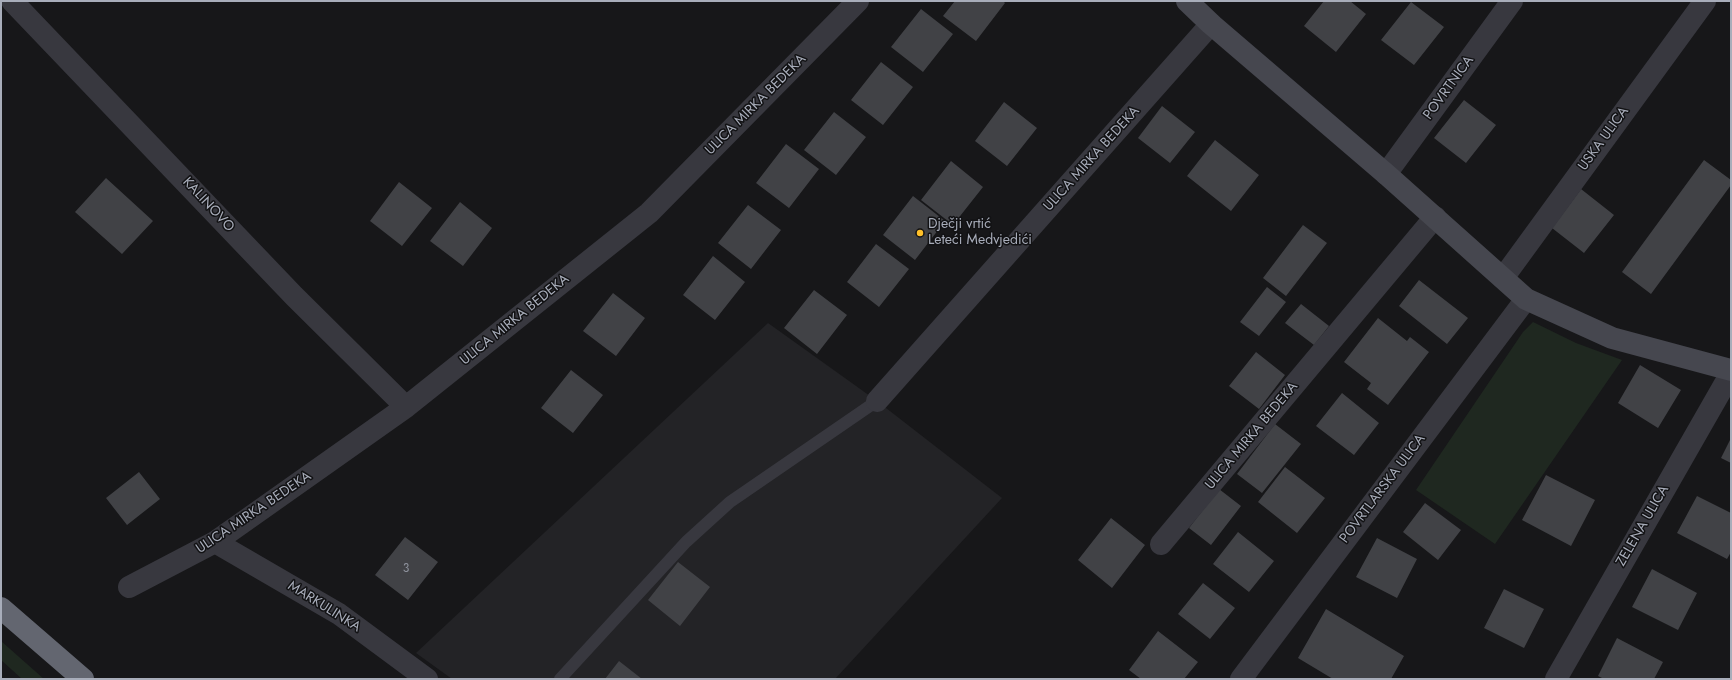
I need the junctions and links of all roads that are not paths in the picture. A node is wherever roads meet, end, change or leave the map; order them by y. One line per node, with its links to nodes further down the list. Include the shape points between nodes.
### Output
1 (12, 1): 14 (street, KALINOVO, via 294,296)
2 (858, 1): 14 (street, ULICA MIRKA BEDEKA, via 649,213)
3 (1188, 1): 6 (main road)
4 (1512, 1): 7 (street, POVRTNICA)
5 (1705, 1): 9 (street, USKA ULICA)
6 (1211, 24): 7 (main road); 13 (street, ULICA MIRKA BEDEKA)
7 (1386, 174): 8 (main road)
8 (1435, 217): 9 (main road); 16 (street, ULICA MIRKA BEDEKA)
9 (1503, 278): 10 (main road)
10 (1526, 299): 11 (main road, via 1612,338); 22 (street, POVRTLARSKA ULICA)
11 (1731, 370)
12 (1731, 373): 23 (street, ZELENA ULICA)
13 (877, 401): 21 (lane, via 730,502 686,542)
14 (406, 407): 15 (street, ULICA MIRKA BEDEKA)
15 (215, 542): 17 (street, ULICA MIRKA BEDEKA); 20 (street, MARKULINKA, via 339,614)
16 (1161, 544)
17 (129, 587)
18 (1, 608): 19 (highway)
19 (83, 679)
20 (427, 679)
21 (560, 679)
22 (1241, 679)
23 (1556, 679)

